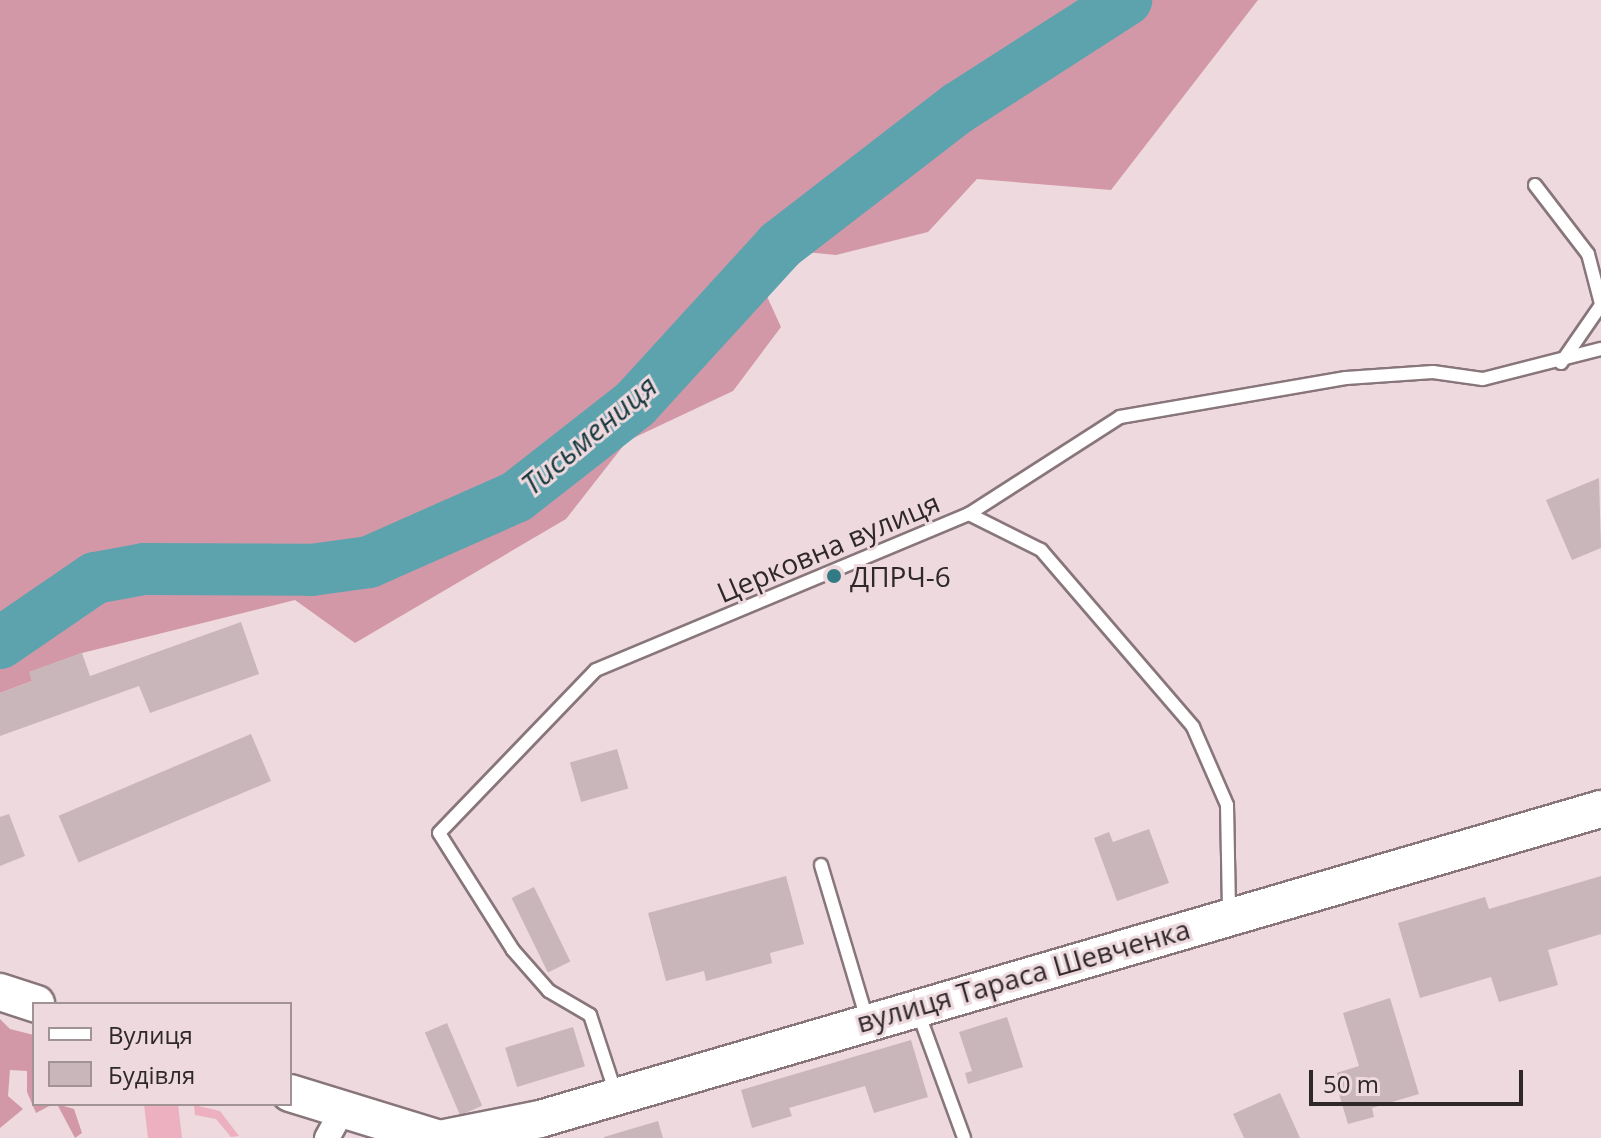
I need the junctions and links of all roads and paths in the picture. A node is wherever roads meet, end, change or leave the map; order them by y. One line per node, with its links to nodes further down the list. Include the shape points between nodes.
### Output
1 (1535, 185): 2 (lane, via 1588,254)
2 (1601, 304): 4 (lane)
3 (1601, 349): 4 (lane, Церковна вулиця)
4 (1561, 363): 5 (lane, Церковна вулиця, via 1483,379 1433,372 1346,378 1120,417)
5 (969, 514): 8 (lane, via 1041,550 1193,727 1227,805); 14 (lane, Церковна вулиця, via 596,670 439,833 513,950 549,991 590,1015)
6 (1601, 809): 8 (main road, вулиця Тараса Шевченка)
7 (821, 865): 12 (lane)
8 (1229, 916): 11 (main road, вулиця Тараса Шевченка)
9 (0, 992): 10 (main road)
10 (32, 1003)
11 (915, 1006): 12 (main road, вулиця Тараса Шевченка); 17 (lane)
12 (867, 1020): 14 (main road, вулиця Тараса Шевченка)
13 (292, 1094): 15 (main road)
14 (616, 1094): 16 (main road, вулиця Тараса Шевченка, via 491,1132)
15 (334, 1125): 16 (main road)
16 (431, 1137)
17 (964, 1138)

